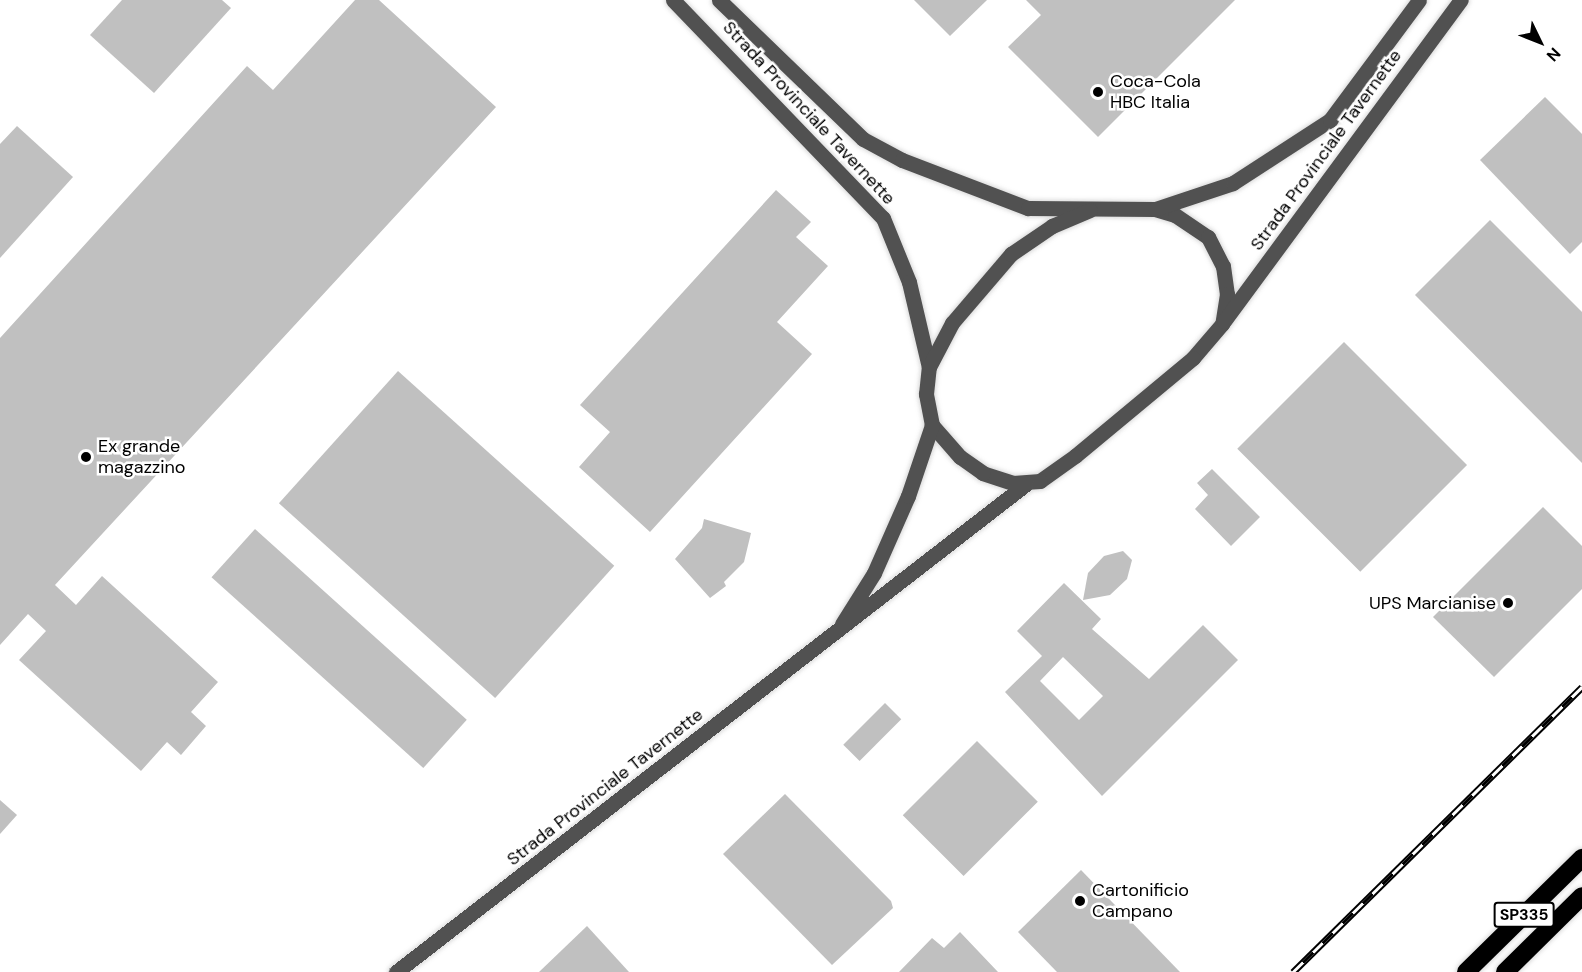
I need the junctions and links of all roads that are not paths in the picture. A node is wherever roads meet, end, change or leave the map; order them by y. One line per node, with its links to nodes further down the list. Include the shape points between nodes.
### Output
1 (673, 0): 8 (street, Strada Provinciale Tavernette, via 883,218 909,282)
2 (719, 0): 6 (street, Strada Provinciale Tavernette, via 863,139 957,183 1028,208)
3 (1419, 0): 5 (street, Strada Provinciale Tavernette, via 1330,120 1233,183)
4 (1461, 0): 7 (street, Strada Provinciale Tavernette)
5 (1155, 209): 6 (street, via 1121,206); 7 (street, via 1174,215 1208,237 1223,266 1227,294)
6 (1090, 210): 8 (street, via 1052,226 1011,254 952,323)
7 (1222, 324): 10 (street, Strada Provinciale Tavernette, via 1193,358 1075,456 1040,481)
8 (929, 368): 9 (street, via 926,394)
9 (932, 425): 10 (street, via 960,457 983,473); 11 (street, Strada Provinciale Tavernette, via 908,496 874,573)
10 (1026, 484): 11 (street, Strada Provinciale Tavernette)
11 (837, 633): 14 (street, Strada Provinciale Tavernette)
12 (1582, 858): 15 (highway, SP335)
13 (1582, 896): 16 (highway, SP335)
14 (396, 972)
15 (1466, 972)
16 (1505, 972)

